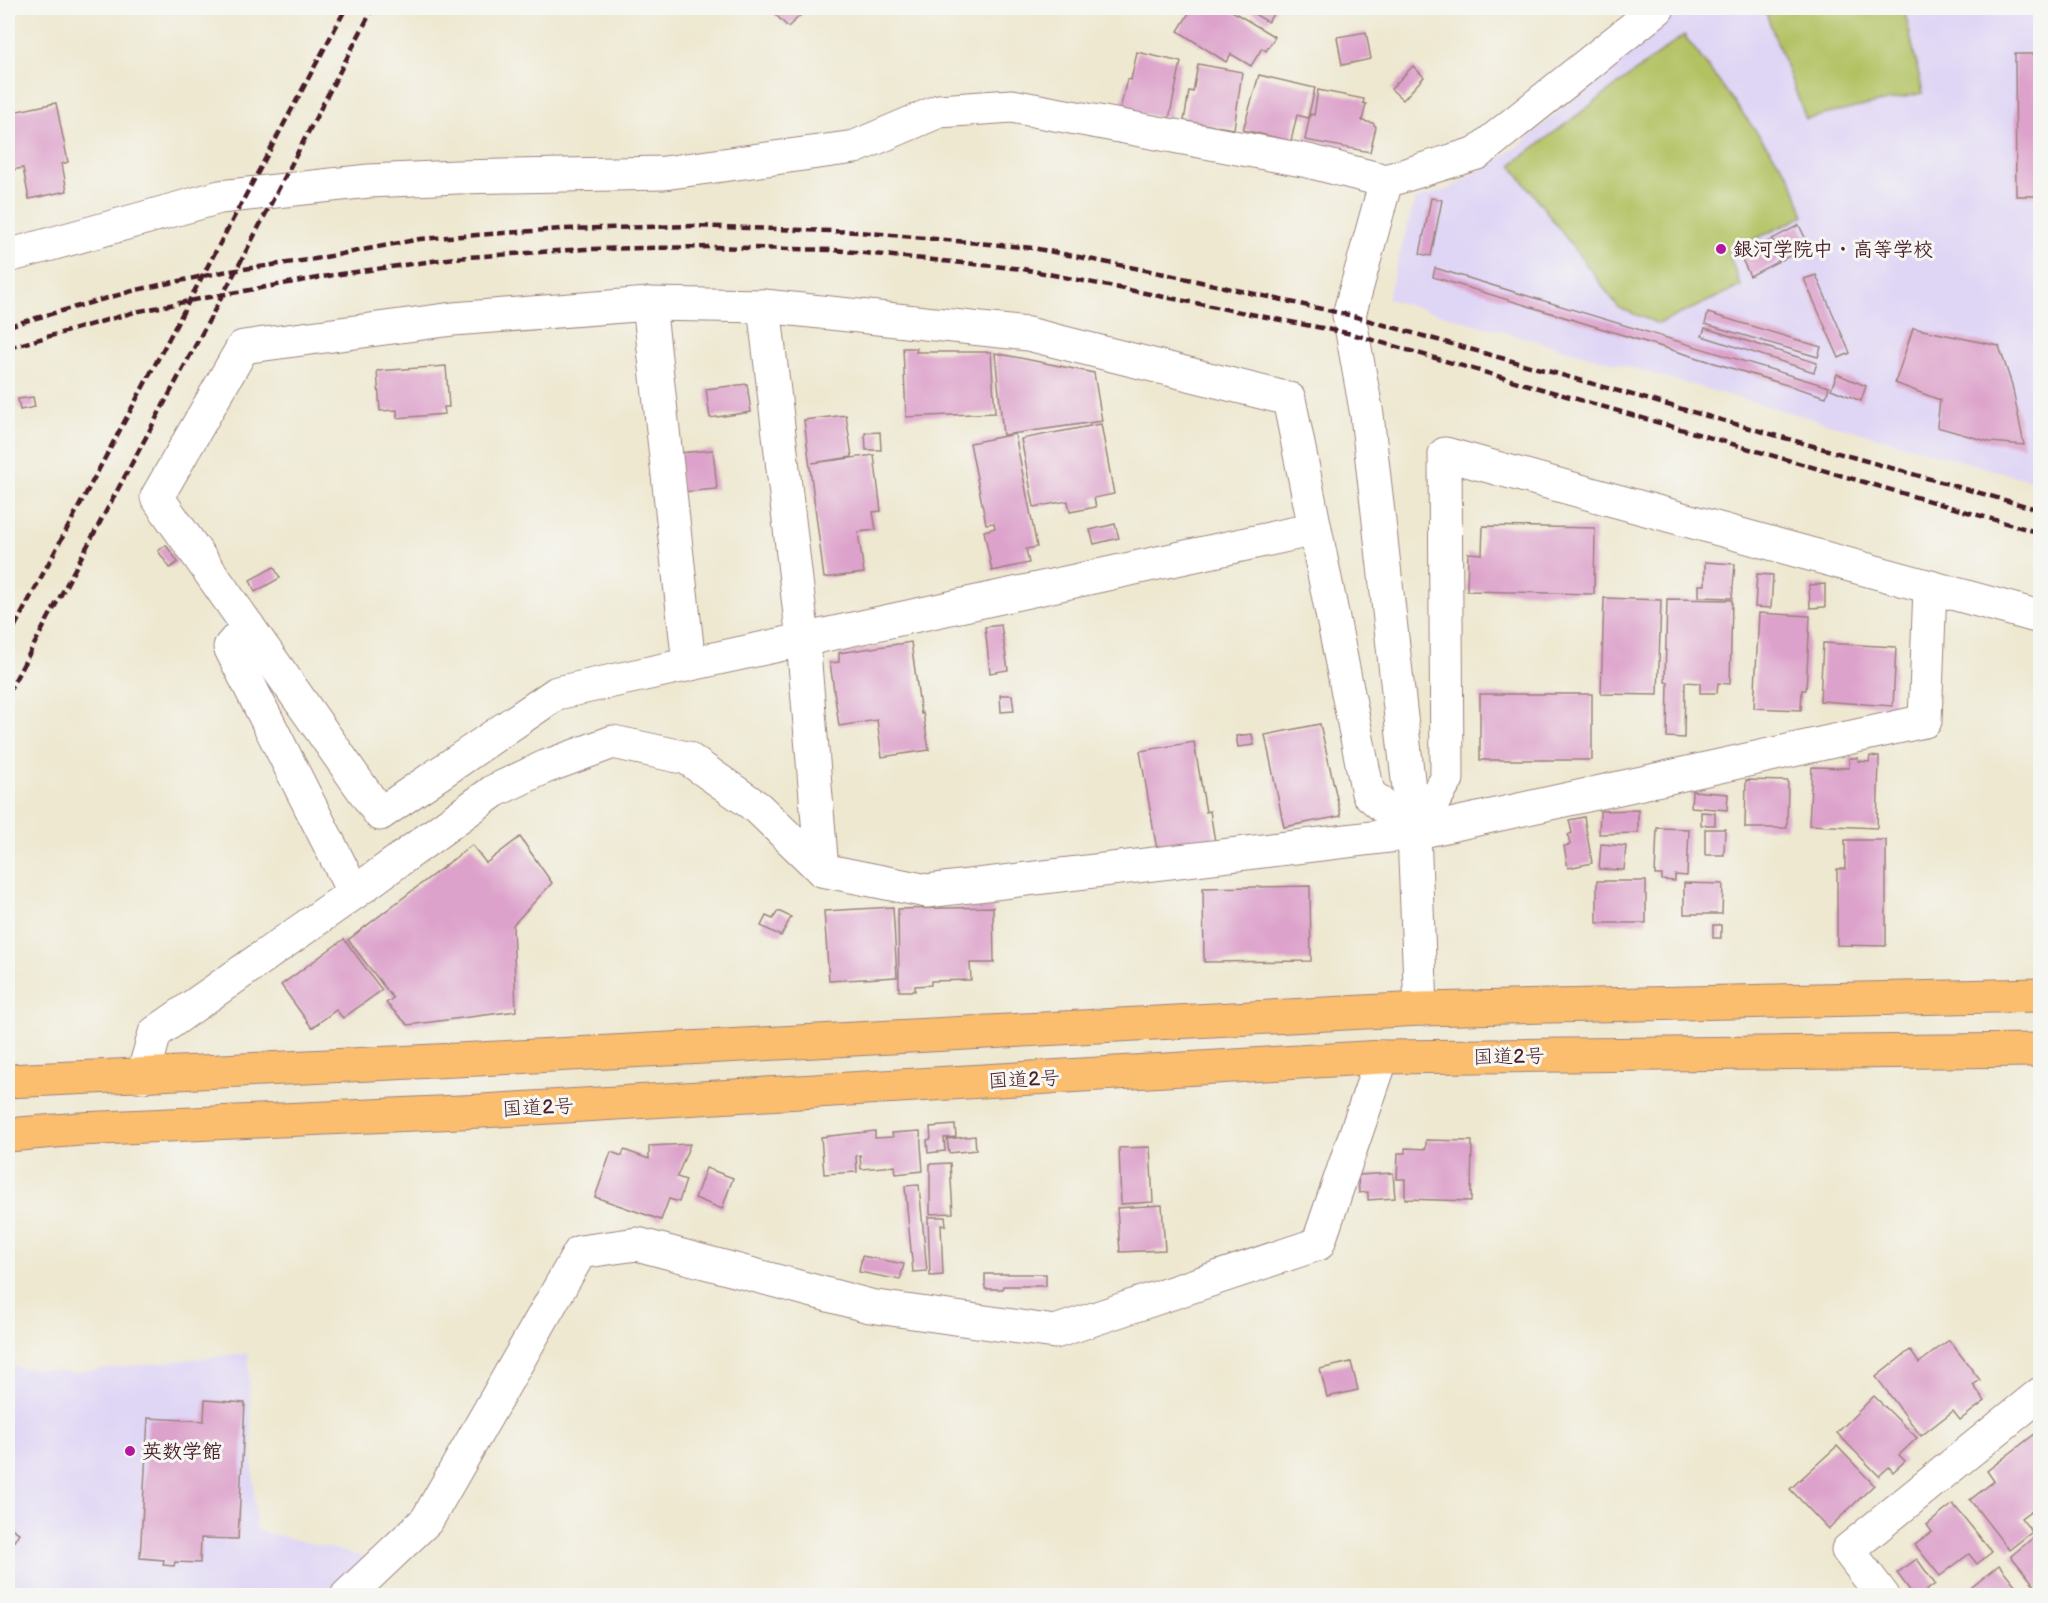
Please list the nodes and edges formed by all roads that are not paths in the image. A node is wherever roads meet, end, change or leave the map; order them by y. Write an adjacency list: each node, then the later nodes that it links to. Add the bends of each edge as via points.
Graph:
1 (1658, 8): 2 (street, via 1477,153)
2 (1386, 182): 3 (street, via 1308,160 1012,106 939,111 855,147 664,173 369,181 220,197); 12 (street, via 1349,315 1366,415)
3 (8, 256)
4 (649, 304): 5 (street); 9 (street, via 453,319 243,347 157,497); 11 (street)
5 (764, 306): 6 (street, via 1028,334 1289,399); 10 (street)
6 (1315, 529): 10 (street); 12 (street, via 1368,793)
7 (1930, 587): 8 (street); 12 (street, via 1925,721); 12 (street, via 1445,454 1447,779)
8 (2040, 617)
9 (248, 626): 11 (street, via 380,814 557,693); 14 (street, via 230,647)
10 (803, 640): 11 (street); 13 (street)
11 (688, 664)
12 (1414, 833): 13 (street, via 927,891); 16 (street)
13 (822, 870): 14 (street, via 758,808 687,758 614,742 544,767 494,791)
14 (354, 893): 19 (street, via 155,1033)
15 (2040, 995): 16 (highway)
16 (1421, 1009): 19 (highway)
17 (2040, 1050): 18 (highway, 国道2号)
18 (1383, 1057): 21 (highway, 国道2号); 23 (street, via 1318,1244 1055,1332 870,1306 637,1244 580,1252 427,1520)
19 (143, 1076): 20 (highway)
20 (8, 1081)
21 (8, 1135)
22 (2040, 1394): 24 (street, via 1848,1550)
23 (347, 1596)
24 (1883, 1596)

